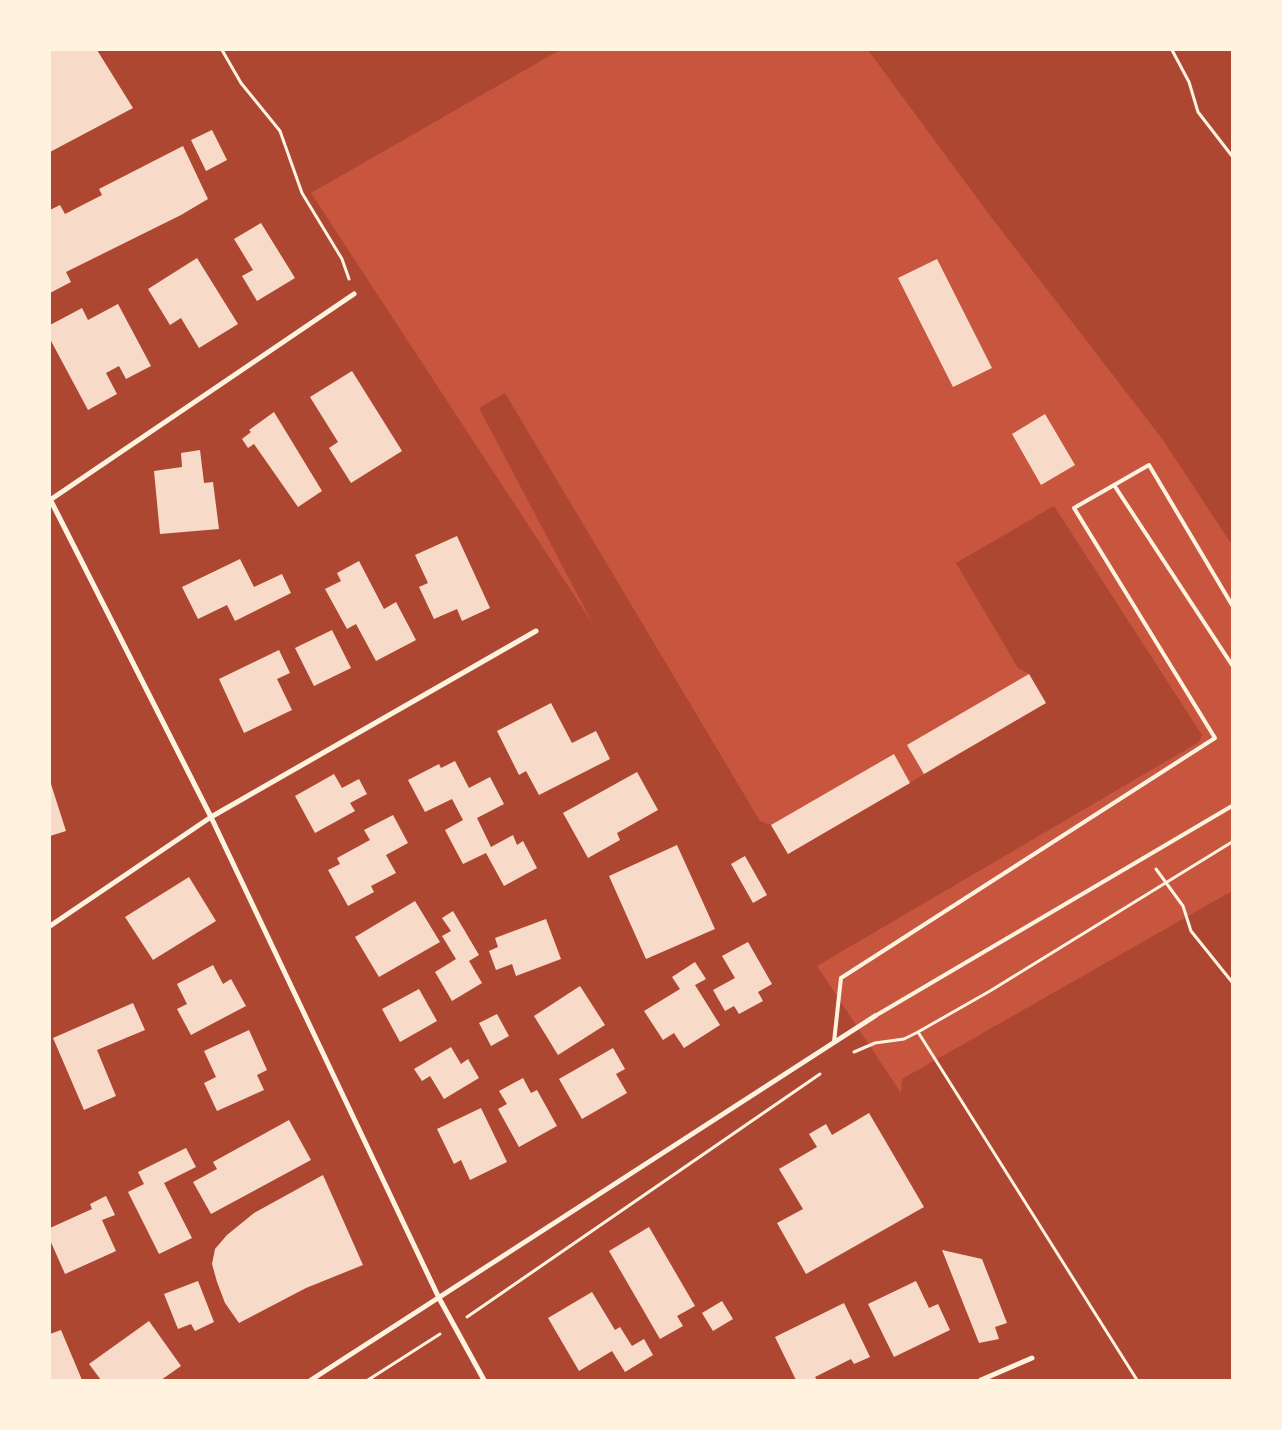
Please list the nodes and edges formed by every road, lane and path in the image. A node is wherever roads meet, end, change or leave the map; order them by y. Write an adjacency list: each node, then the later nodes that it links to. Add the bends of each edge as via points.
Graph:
1 (222, 50): 4 (path, via 241,82 280,132 302,193 342,259)
2 (1172, 50): 3 (path, via 1189,82 1198,112)
3 (1232, 156)
4 (354, 294): 6 (street)
5 (1114, 485): 7 (lane, via 1149,465); 9 (lane); 19 (lane, via 1074,508 1215,738 841,978)
6 (50, 499): 11 (street)
7 (1232, 605)
8 (536, 631): 11 (street)
9 (1232, 665)
10 (1232, 806): 13 (lane)
11 (211, 817): 15 (street); 22 (street)
12 (1232, 842): 14 (path)
13 (1147, 856): 14 (path); 17 (lane)
14 (1166, 881): 16 (path, via 1183,906 1191,931); 18 (path)
15 (50, 926)
16 (1232, 982)
17 (875, 1016): 19 (street)
18 (918, 1032): 20 (path); 29 (path)
19 (834, 1042): 22 (street)
20 (851, 1053)
21 (826, 1070): 23 (path)
22 (439, 1298): 23 (street); 25 (street)
23 (454, 1325): 26 (path); 27 (street)
24 (1032, 1358): 28 (street)
25 (311, 1380)
26 (368, 1380)
27 (484, 1380)
28 (981, 1380)
29 (1137, 1380)

